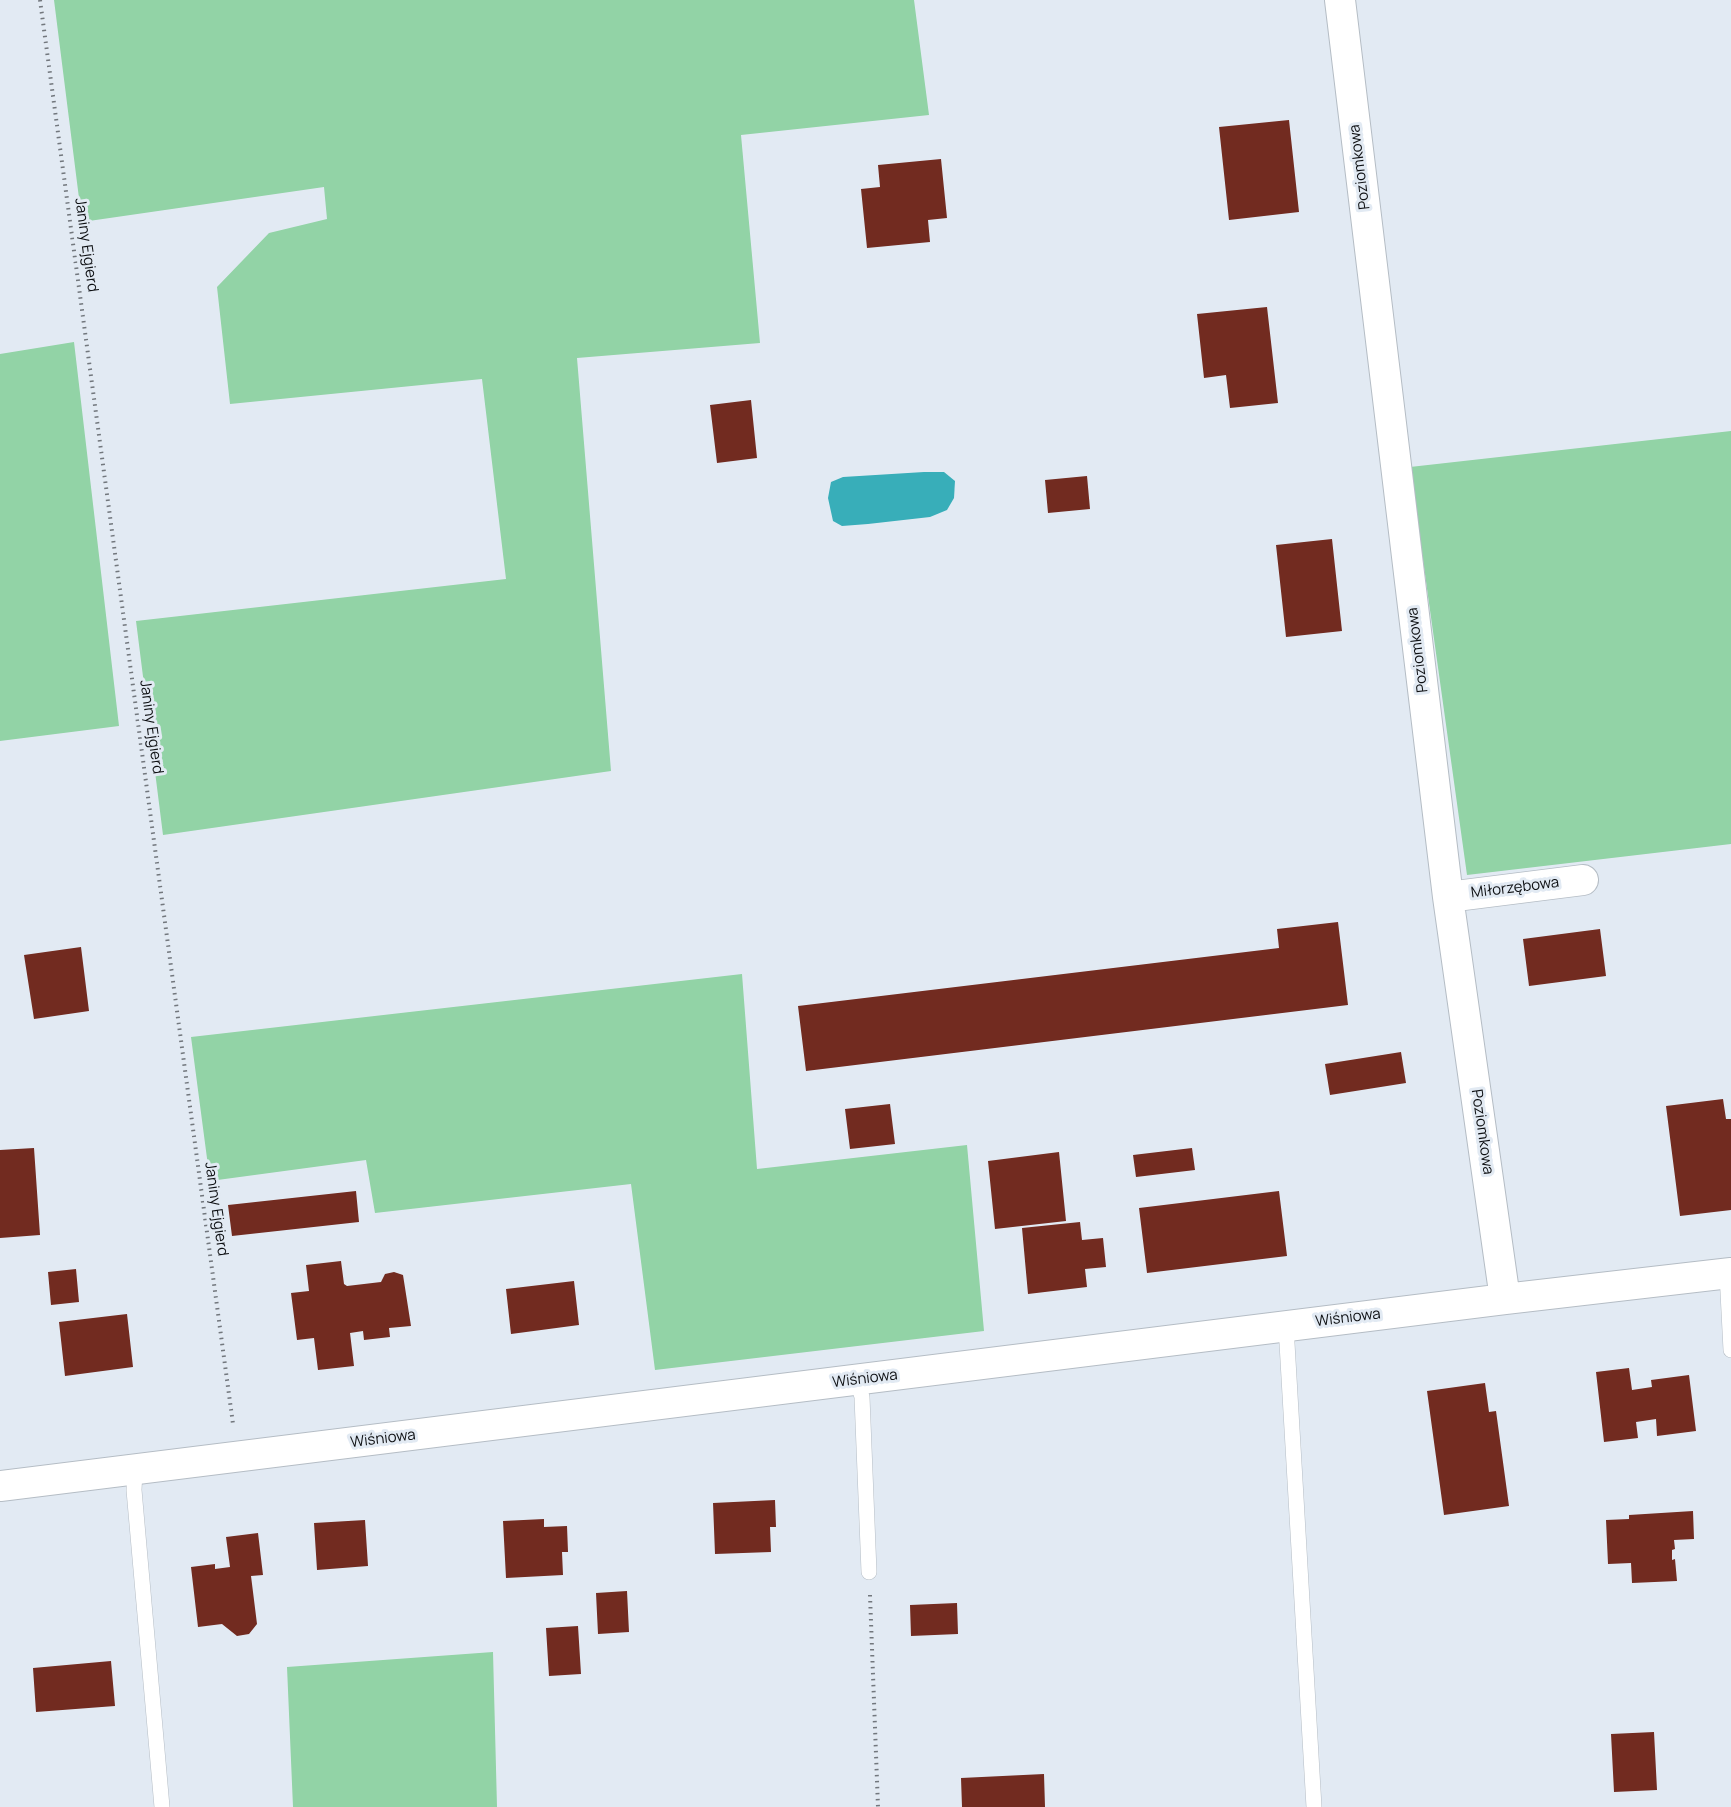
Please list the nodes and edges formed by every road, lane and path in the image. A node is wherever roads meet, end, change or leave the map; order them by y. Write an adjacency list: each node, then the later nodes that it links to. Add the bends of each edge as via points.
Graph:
1 (40, 0): 10 (path, Janiny Ejgierd)
2 (1340, 0): 4 (street, Poziomkowa)
3 (1583, 880): 4 (street, Miłorzębowa)
4 (1448, 897): 6 (street, Poziomkowa)
5 (1729, 1273): 6 (street, Wiśniowa); 8 (lane)
6 (1505, 1299): 7 (street, Wiśniowa)
7 (1286, 1326): 9 (street, Wiśniowa); 16 (lane)
8 (1731, 1350)
9 (857, 1380): 10 (street, Wiśniowa); 13 (lane, via 862,1397)
10 (237, 1457): 11 (street, Wiśniowa)
11 (135, 1470): 12 (street, Wiśniowa); 14 (lane)
12 (0, 1486)
13 (869, 1572): 15 (path)
14 (162, 1807)
15 (878, 1807)
16 (1314, 1807)

